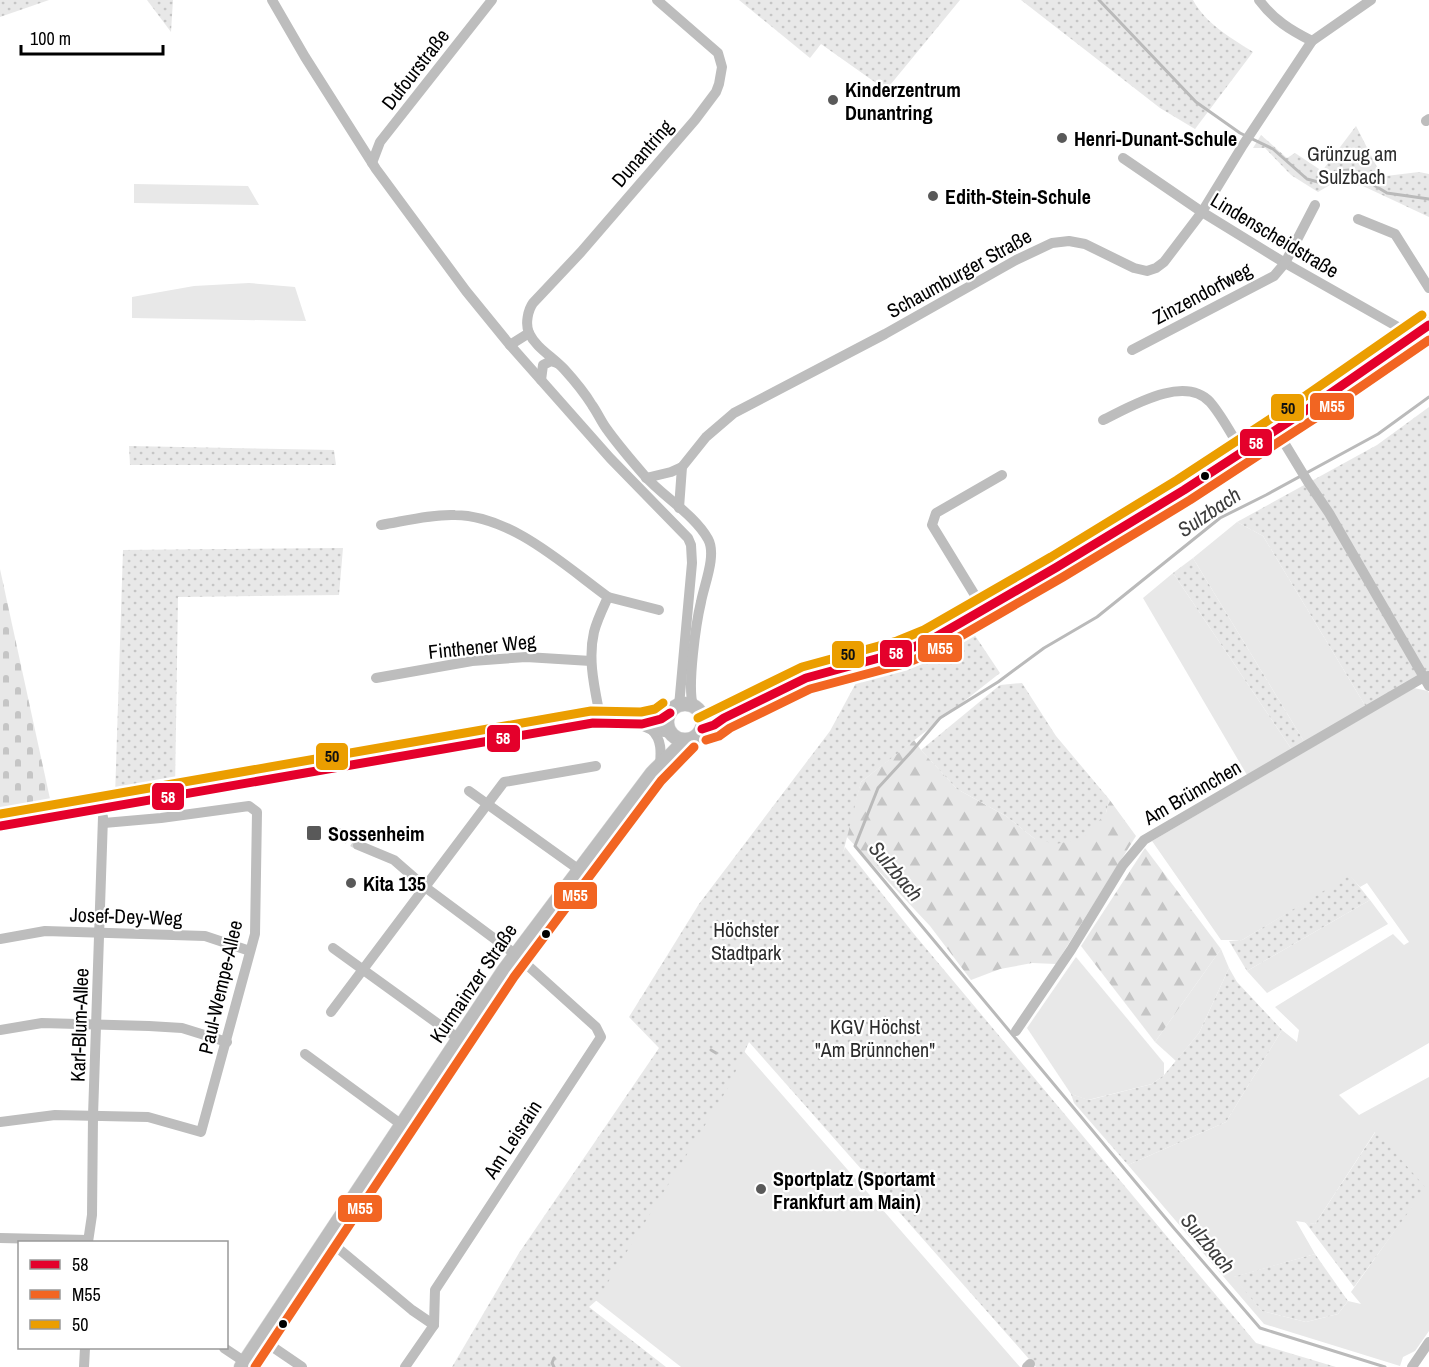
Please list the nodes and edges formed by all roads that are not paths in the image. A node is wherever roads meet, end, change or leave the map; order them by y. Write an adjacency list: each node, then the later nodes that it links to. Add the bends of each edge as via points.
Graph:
1 (272, 0): 8 (street)
2 (492, 0): 8 (street, Dufourstraße, via 380,142)
3 (657, 0): 15 (street, Dunantring, via 718,53 722,67 716,92 530,307)
4 (1259, 0): 6 (street, via 1286,28)
5 (1371, 0): 6 (street, Schaumburger Straße)
6 (1312, 41): 10 (street, Schaumburger Straße)
7 (1123, 159): 10 (street, Lindenscheidstraße)
8 (372, 163): 17 (street)
9 (1315, 205): 12 (street)
10 (1202, 212): 12 (street, Lindenscheidstraße); 24 (street, Schaumburger Straße, via 1164,262 1147,271 1069,241 1052,243 1016,260 734,413 706,437)
11 (1358, 219): 13 (street, via 1395,234)
12 (1285, 263): 16 (street, Lindenscheidstraße, via 1405,331); 18 (street, Zinzendorfweg, via 1274,276)
13 (1429, 288)
14 (1429, 324): 16 (main road)
15 (529, 333): 17 (street); 19 (street)
16 (1410, 338): 22 (main road)
17 (510, 345): 20 (street)
18 (1132, 350)
19 (557, 363): 20 (street, via 543,365); 26 (street)
20 (541, 380): 30 (street, via 610,458 683,530 691,545)
21 (1103, 420): 23 (street, via 1150,398 1195,392 1209,402)
22 (1277, 431): 23 (main road); 39 (street, Am Brünnchen)
23 (1243, 453): 35 (main road)
24 (682, 467): 26 (street); 27 (street)
25 (1002, 475): 35 (street, via 936,513 932,525)
26 (646, 478): 27 (street)
27 (680, 508): 29 (street, via 708,538)
28 (381, 525): 33 (street, via 455,515 482,518 530,540)
29 (710, 560): 30 (street); 31 (street)
30 (692, 563): 32 (street)
31 (707, 578): 32 (street); 36 (street)
32 (690, 582): 36 (street)
33 (608, 597): 34 (street); 37 (street, via 594,631)
34 (659, 610)
35 (984, 610): 42 (main road, via 917,647 806,678)
36 (692, 622): 40 (street); 41 (street, via 691,689)
37 (591, 661): 38 (street, Finthener Weg, via 526,657 472,661); 43 (street)
38 (376, 678)
39 (1427, 680): 68 (street, Am Brünnchen, via 1144,840)
40 (674, 709): 41 (main road); 44 (street); 46 (main road, via 668,723)
41 (697, 710): 42 (main road); 45 (main road, via 703,719)
42 (724, 718): 45 (main road)
43 (601, 722): 44 (street); 50 (street)
44 (647, 728): 46 (street); 47 (street, via 658,738)
45 (702, 729): 46 (main road, via 692,738)
46 (676, 736): 47 (main road, Kurmainzer Straße, via 672,756)
47 (663, 761): 57 (main road, Kurmainzer Straße)
48 (596, 766): 51 (street, via 504,782)
49 (469, 791): 51 (street)
50 (196, 793): 52 (street); 53 (street)
51 (488, 804): 57 (street); 58 (street)
52 (103, 810): 54 (street, Karl-Blum-Allee); 55 (street)
53 (194, 814): 54 (street); 62 (street, Paul-Wempe-Allee, via 249,806 257,812 255,934)
54 (104, 823): 59 (street, Karl-Blum-Allee)
55 (0, 826)
56 (358, 844): 58 (street, via 394,860)
57 (579, 869): 63 (main road, Kurmainzer Straße)
58 (425, 887): 63 (street); 64 (street)
59 (100, 933): 60 (street, Josef-Dey-Weg, via 45,931); 62 (street, Josef-Dey-Weg, via 205,936); 66 (street, Karl-Blum-Allee)
60 (0, 939)
61 (333, 948): 64 (street)
62 (250, 951): 70 (street, Paul-Wempe-Allee)
63 (515, 954): 69 (main road, Kurmainzer Straße); 78 (street, Am Leisrain, via 596,1027 601,1037 435,1290)
64 (363, 970): 65 (street); 69 (street)
65 (331, 1012)
66 (97, 1024): 67 (street, via 42,1023); 70 (street, via 182,1028); 72 (street, Karl-Blum-Allee)
67 (0, 1030)
68 (1016, 1031)
69 (459, 1039): 74 (main road, Kurmainzer Straße)
70 (227, 1042): 72 (street, Paul-Wempe-Allee, via 201,1132 148,1117)
71 (305, 1054): 74 (street)
72 (93, 1116): 73 (street, via 55,1115); 77 (street, Karl-Blum-Allee)
73 (0, 1122)
74 (402, 1125): 76 (main road, Kurmainzer Straße)
75 (0, 1238): 77 (street)
76 (327, 1239): 78 (street); 79 (main road, Kurmainzer Straße)
77 (88, 1241)
78 (434, 1325): 86 (street)
79 (261, 1339): 83 (main road, Kurmainzer Straße); 85 (street)
80 (1429, 1342): 87 (street)
81 (85, 1349): 84 (street)
82 (226, 1349): 83 (street)
83 (243, 1364)
84 (84, 1367)
85 (302, 1367)
86 (405, 1367)
87 (1412, 1367)

